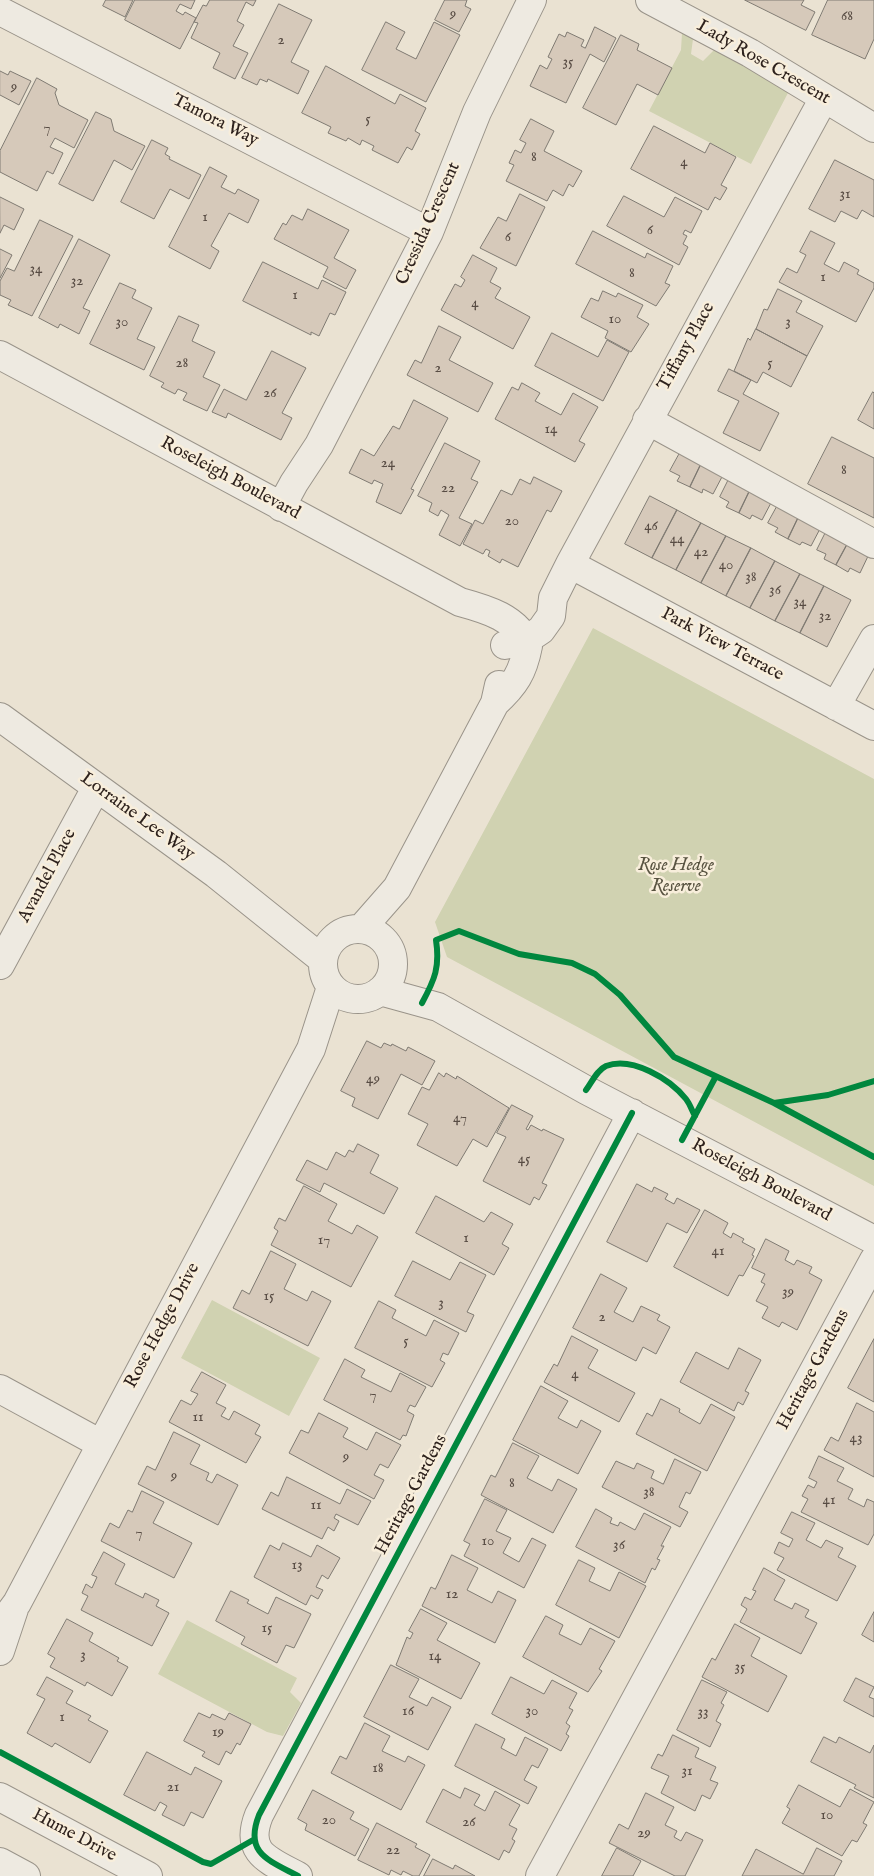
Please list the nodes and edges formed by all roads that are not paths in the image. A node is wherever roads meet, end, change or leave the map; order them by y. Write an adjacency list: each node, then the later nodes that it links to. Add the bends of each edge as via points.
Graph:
1 (532, 0): 6 (street, Cressida Crescent, via 477,112)
2 (650, 0): 4 (street, Lady Rose Crescent, via 750,53)
3 (0, 10): 6 (street, Tamora Way)
4 (824, 98): 5 (street, Lady Rose Crescent); 8 (street, Tiffany Place)
5 (874, 128)
6 (429, 232): 9 (street, Cressida Crescent, via 319,444 294,483)
7 (0, 355): 9 (street, Roseleigh Boulevard)
8 (647, 420): 10 (street); 11 (street, Tiffany Place)
9 (288, 510): 12 (street, Roseleigh Boulevard, via 460,602 496,633)
10 (874, 544)
11 (570, 564): 12 (street, Tiffany Place, via 553,598); 14 (street, Park View Terrace)
12 (516, 638): 18 (street, via 507,654 495,703)
13 (874, 639): 14 (street)
14 (836, 706): 16 (street, Park View Terrace)
15 (0, 718): 17 (street, Lorraine Lee Way)
16 (874, 726)
17 (96, 788): 20 (street, Lorraine Lee Way, via 273,918); 22 (street, Avandel Place)
18 (397, 888): 19 (street); 21 (street)
19 (361, 929): 20 (street, via 343,931); 21 (street, via 370,931)
20 (329, 948): 23 (street, via 323,969)
21 (389, 953): 24 (street, via 387,984); 26 (street, Roseleigh Boulevard)
22 (0, 965)
23 (331, 987): 25 (street, via 338,994); 27 (street, Rose Hedge Drive)
24 (380, 991): 25 (street, via 373,996); 26 (street, Roseleigh Boulevard)
25 (355, 999): 27 (street, Rose Hedge Drive)
26 (438, 1007): 28 (street, Roseleigh Boulevard)
27 (311, 1049): 32 (street, Rose Hedge Drive)
28 (632, 1113): 29 (street, Roseleigh Boulevard); 40 (street, Heritage Gardens, via 259,1814 253,1840 258,1850 266,1860)
29 (874, 1240)
30 (874, 1260): 41 (street, Heritage Gardens)
31 (0, 1389): 32 (street)
32 (101, 1444): 33 (street, Rose Hedge Drive)
33 (17, 1603): 34 (street, Rose Hedge Drive); 35 (street, Rose Hedge Drive)
34 (0, 1626)
35 (0, 1651)
36 (0, 1796): 39 (street, Hume Drive)
37 (0, 1862): 38 (street)
38 (26, 1876)
39 (148, 1876)
40 (298, 1876)
41 (540, 1876)

